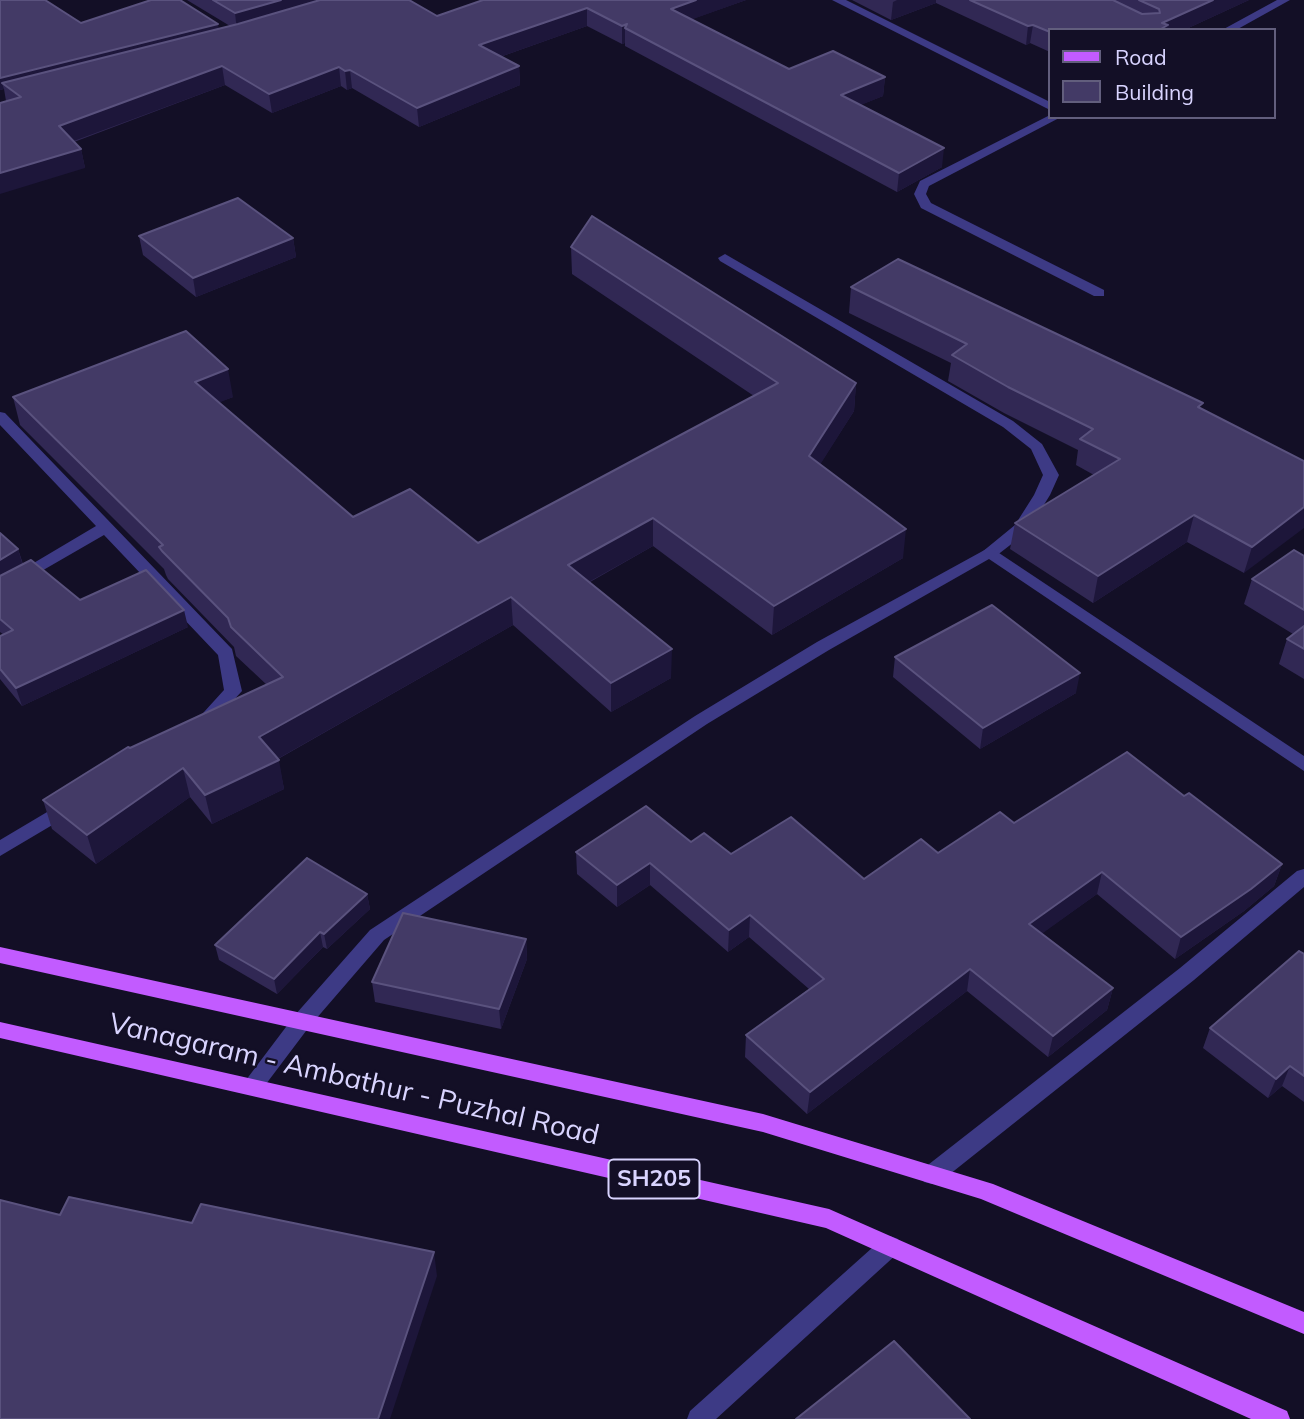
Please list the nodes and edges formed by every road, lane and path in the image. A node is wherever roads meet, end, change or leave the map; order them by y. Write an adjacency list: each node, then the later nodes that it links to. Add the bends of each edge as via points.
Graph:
1 (837, 0): 4 (street)
2 (1286, 0): 3 (street)
3 (1231, 28)
4 (1048, 105)
5 (1051, 119): 7 (street, via 925,184 920,194 926,205)
6 (725, 258): 10 (street, via 1008,424 1037,447 1051,475 1021,528)
7 (1099, 293)
8 (2, 421): 9 (street)
9 (106, 527): 11 (street); 12 (street, via 226,653 233,691 207,721)
10 (990, 552): 13 (street); 18 (street, via 701,720 377,935)
11 (0, 590)
12 (184, 735)
13 (1304, 765)
14 (80, 799): 15 (street)
15 (0, 849)
16 (1300, 884): 21 (street)
17 (0, 955): 18 (main road)
18 (302, 1021): 20 (street); 21 (main road, via 763,1123)
19 (0, 1030): 20 (main road, Vanagaram - Ambathur - Puzhal Road / SH205)
20 (253, 1086): 22 (main road, Vanagaram - Ambathur - Puzhal Road / SH205, via 829,1219)
21 (932, 1175): 23 (main road, via 985,1191)
22 (890, 1246): 24 (street); 25 (main road, Vanagaram - Ambathur - Puzhal Road / SH205)
23 (1304, 1323)
24 (699, 1419)
25 (1278, 1419)

